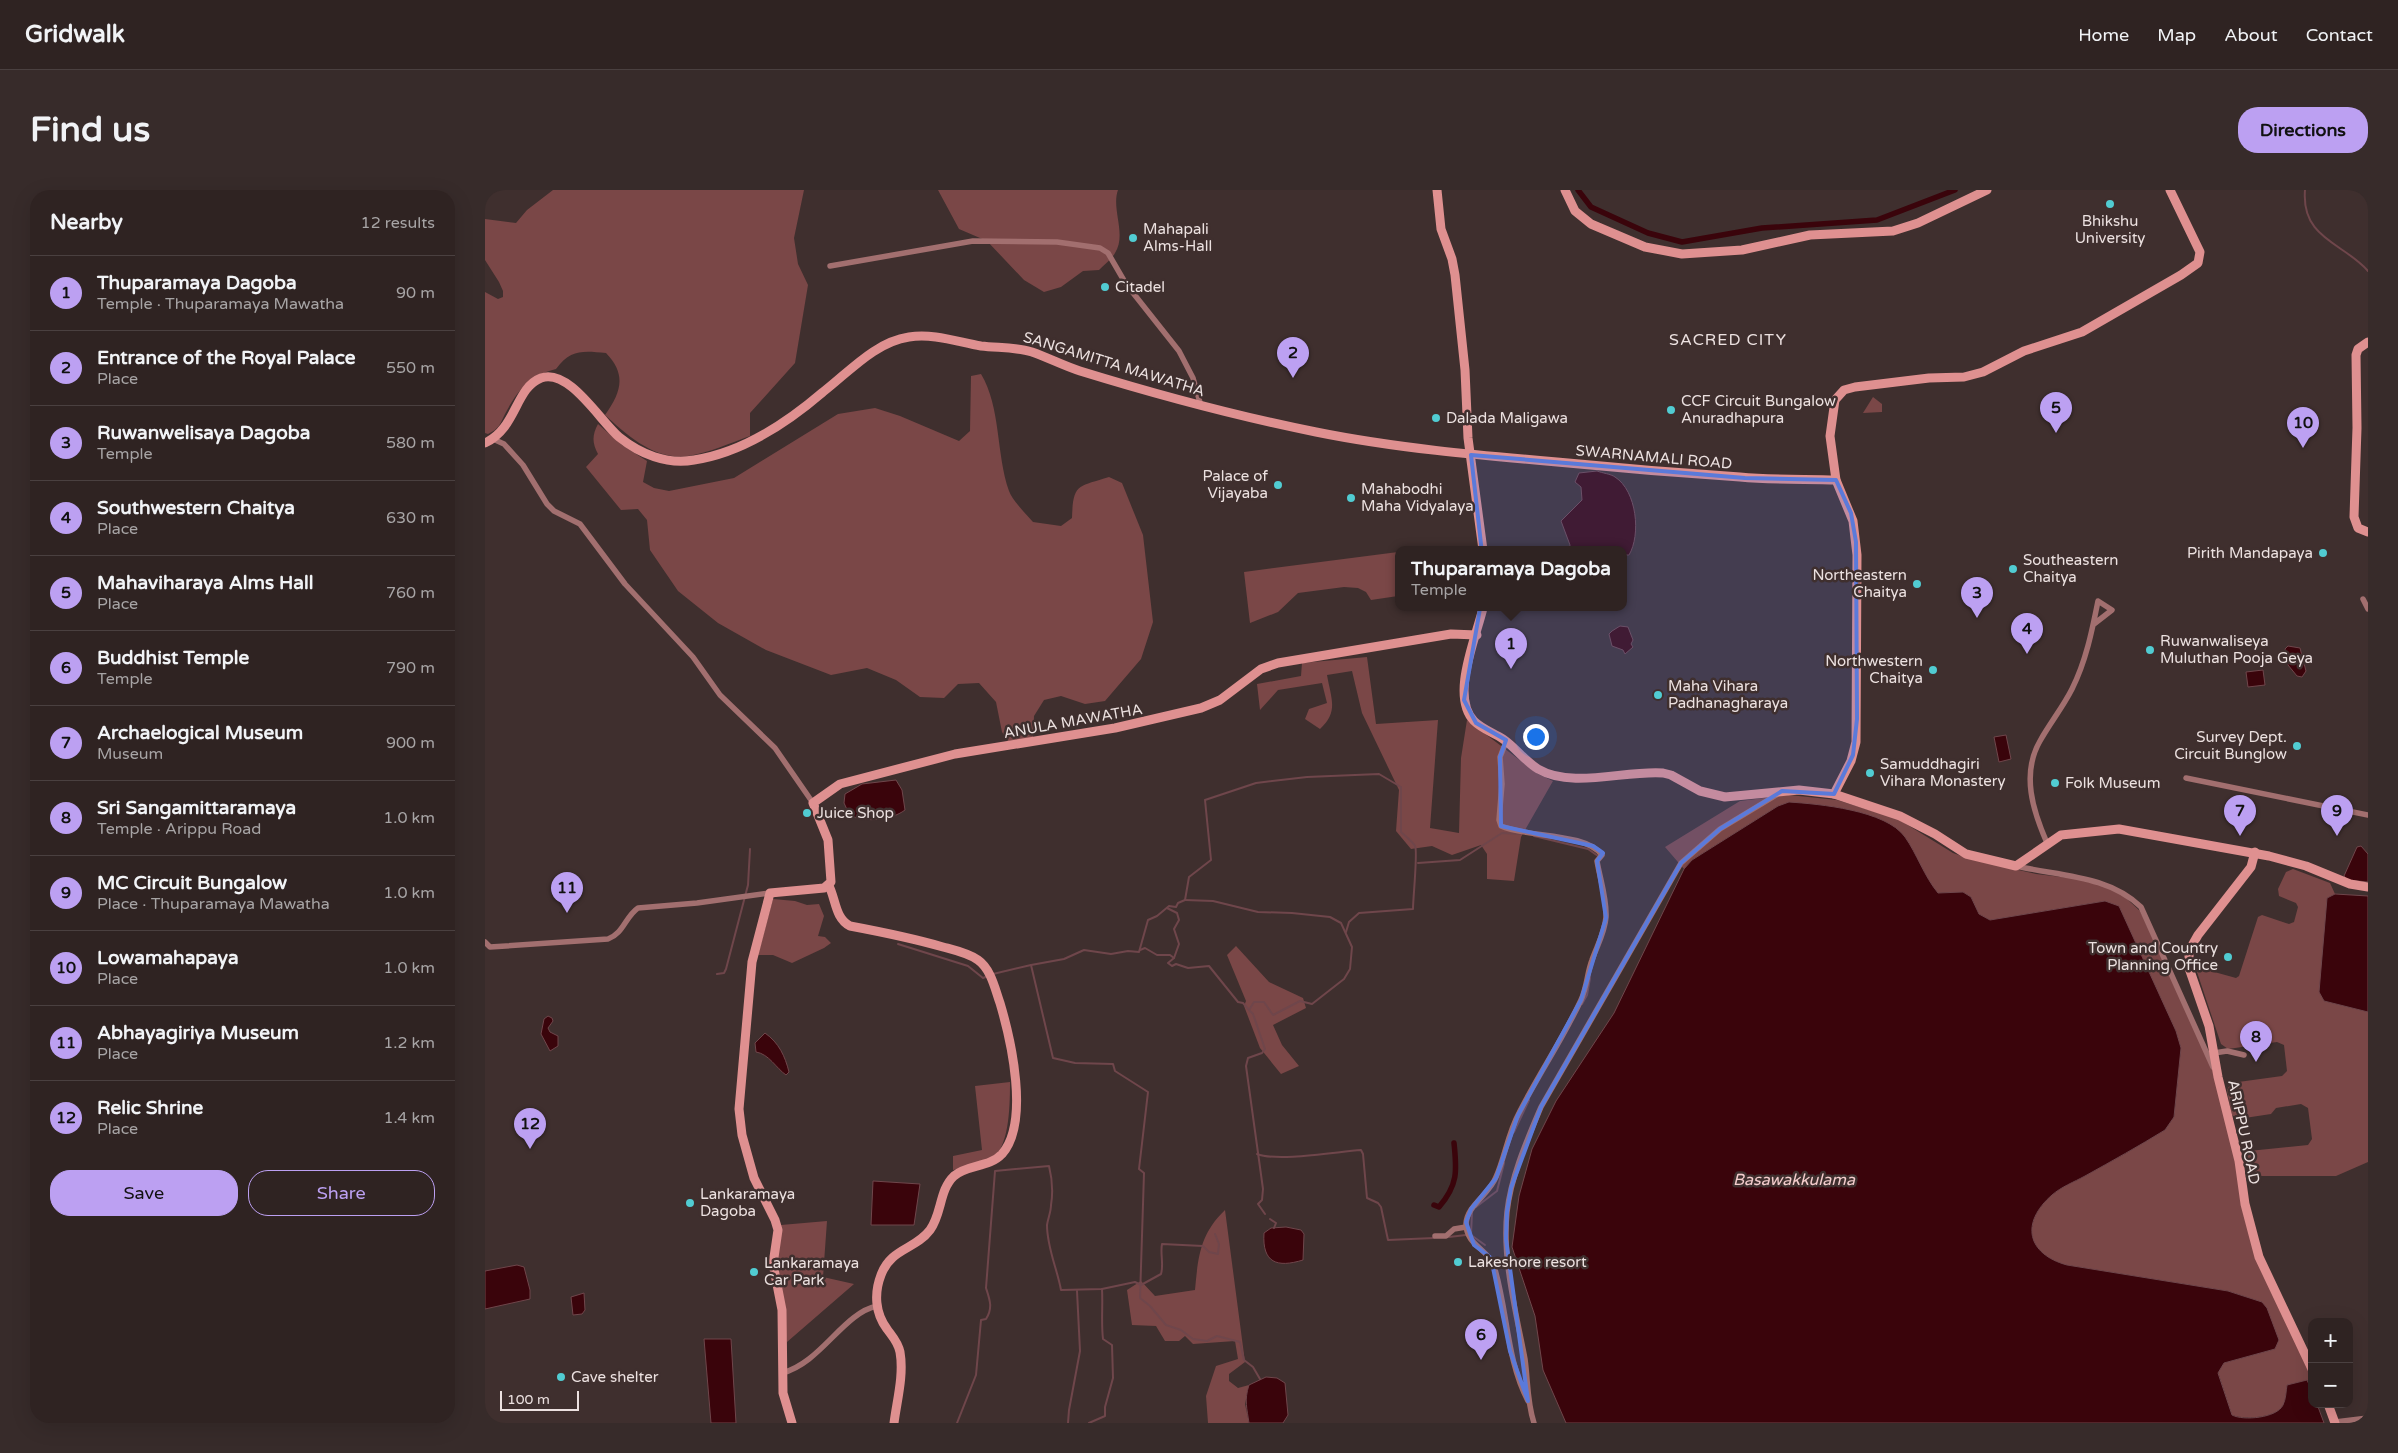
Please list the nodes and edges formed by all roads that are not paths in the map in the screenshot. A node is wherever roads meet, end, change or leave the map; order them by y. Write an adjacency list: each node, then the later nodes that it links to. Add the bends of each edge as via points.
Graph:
1 (1437, 190): 9 (main road, via 1441,229 1455,275)
2 (1565, 190): 3 (main road, via 1575,211 1591,224 1645,247 1693,254 1754,248 1810,235 1900,229)
3 (1987, 190)
4 (2170, 190): 10 (main road, via 2199,246 2199,260 2194,266 2082,332 2024,351 1983,372 1964,377 1916,379 1844,390 1835,400 1830,425)
5 (830, 266): 7 (street, via 973,240 1057,242 1100,248 1108,253 1126,284 1179,351 1193,378)
6 (2368, 342): 11 (main road, via 2356,354 2354,490 2355,522 2361,530)
7 (1201, 406): 8 (main road, SANGAMITTA MAWATHA, via 1077,370 1027,351 915,336 892,341 870,354 802,410 755,438 701,459 670,461 645,454 610,429 568,384 551,377 530,385 504,430); 9 (main road, SANGAMITTA MAWATHA, via 1326,434)
8 (489, 441): 22 (street, via 504,444 523,465 553,511 580,524 625,584 693,657 720,695 775,748)
9 (1471, 455): 10 (main road, SWARNAMALI ROAD, via 1745,478); 12 (main road)
10 (1836, 480): 21 (main road, via 1851,513 1856,542 1857,719 1853,755)
11 (2368, 532)
12 (1482, 546)
13 (2363, 599): 14 (street)
14 (2368, 609)
15 (1482, 611): 17 (main road)
16 (2094, 624): 24 (street, via 2081,670 2038,742 2029,774 2033,812)
17 (1477, 635): 18 (main road, via 1464,685 1467,711 1476,723); 22 (main road, ANULA MAWATHA, via 1451,634 1278,663 1261,669 1220,700 1201,708 1115,728 946,756 841,784)
18 (1507, 742): 20 (main road, via 1528,763 1559,777 1663,773 1700,791 1725,797); 34 (street, via 1501,757 1501,826 1557,837 1599,850 1602,855 1597,861 1606,918 1581,1000 1518,1115 1496,1178 1471,1209)
19 (2186, 778): 23 (street)
20 (1782, 791): 21 (main road); 39 (street, via 1721,829 1681,863 1541,1107 1528,1136 1511,1188 1506,1239)
21 (1834, 794): 26 (main road, via 1900,816 1966,854)
22 (813, 802): 27 (main road, via 829,847 832,876)
23 (2368, 815)
24 (2047, 844): 25 (main road, via 2066,833 2119,829); 26 (main road)
25 (2255, 852): 28 (main road); 31 (main road, ARIPPU ROAD, via 2251,867 2205,922 2189,951 2189,968 2209,1026)
26 (2016, 866): 33 (street, via 2096,881 2129,895 2141,907)
27 (829, 886): 29 (main road); 36 (main road, via 838,913 850,926 912,938 974,958 989,974 1010,1041 1015,1069 1016,1099 1011,1136 1005,1150 998,1158 963,1170 950,1181 929,1232 897,1252 885,1267 877,1289)
28 (2368, 887)
29 (770, 893): 30 (street, via 638,908 617,935 608,939 490,947); 38 (main road, via 752,962 739,1109 742,1136 754,1178 778,1230 773,1264 782,1310)
30 (485, 942)
31 (2214, 1053): 32 (street, via 2227,1051); 33 (main road, ARIPPU ROAD)
32 (2244, 1055)
33 (2218, 1077): 37 (main road, ARIPPU ROAD, via 2259,1256)
34 (1467, 1227): 35 (street, via 1454,1229 1446,1236); 39 (street, via 1474,1245 1491,1258 1503,1304 1510,1351)
35 (1435, 1236)
36 (877, 1306): 38 (street, via 861,1311 822,1349 793,1369); 43 (main road, via 900,1355)
37 (2309, 1363)
38 (781, 1373): 42 (main road)
39 (1528, 1401): 44 (street)
40 (2329, 1408): 45 (main road)
41 (2368, 1418): 45 (street)
42 (792, 1423)
43 (894, 1423)
44 (1534, 1423)
45 (2335, 1423)

